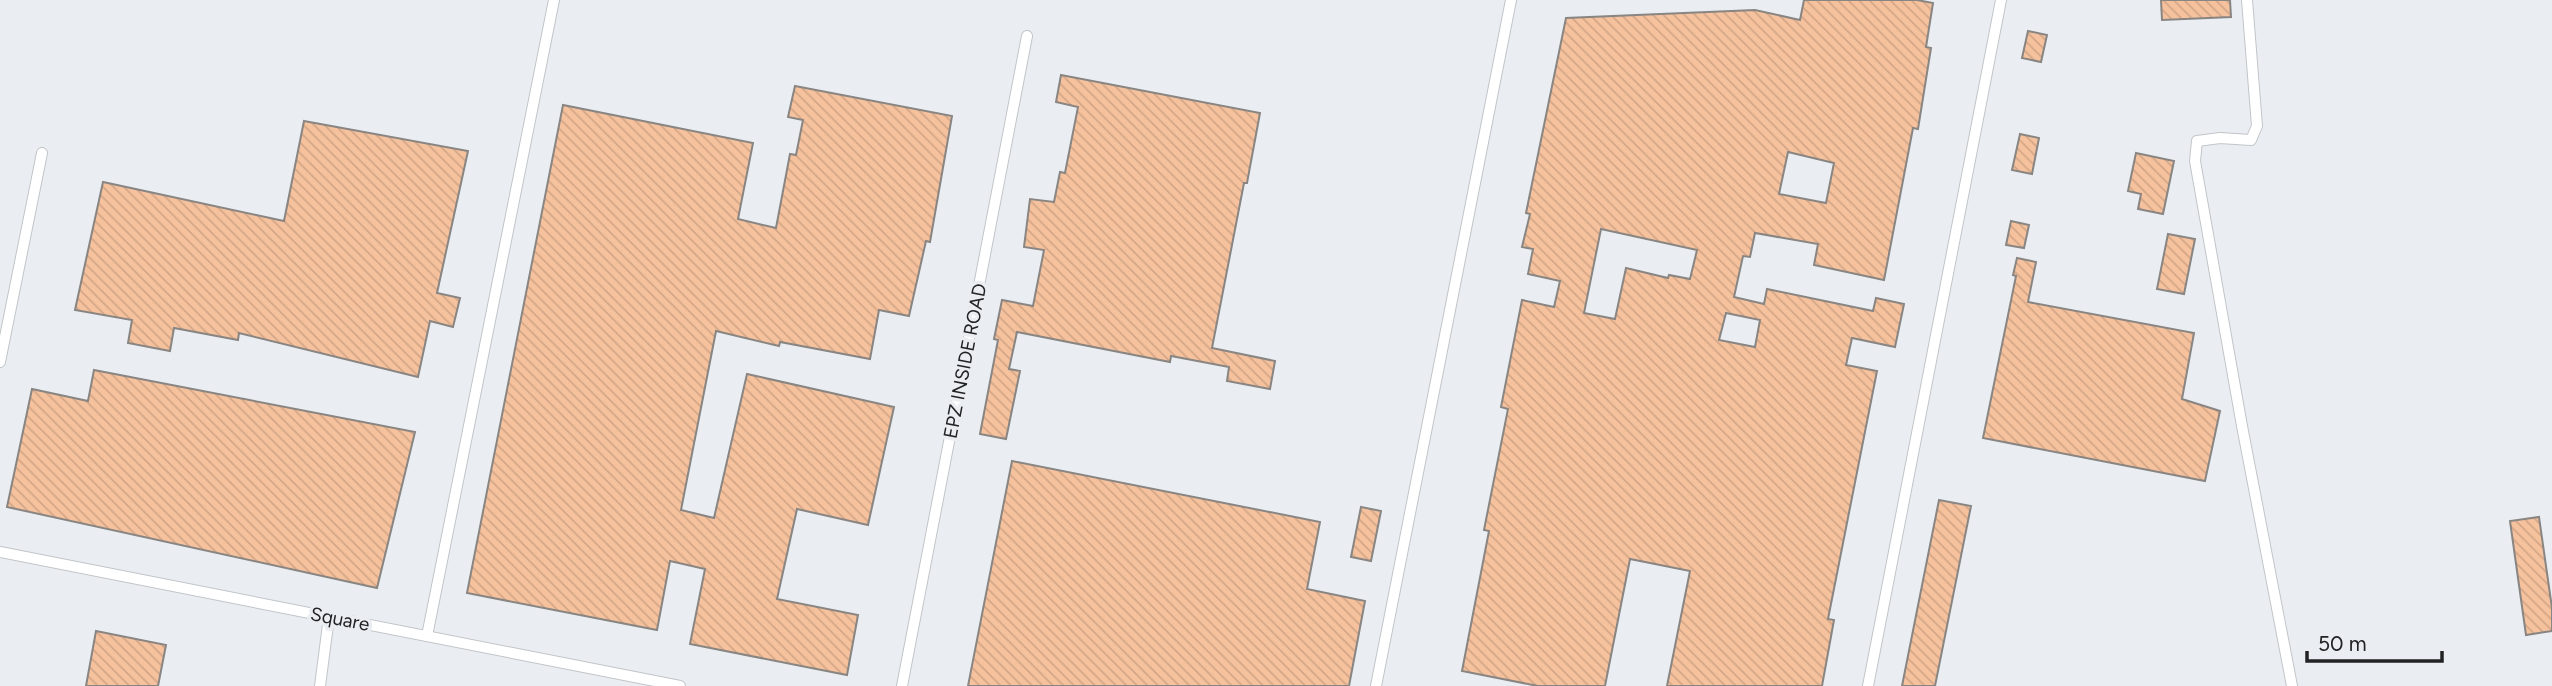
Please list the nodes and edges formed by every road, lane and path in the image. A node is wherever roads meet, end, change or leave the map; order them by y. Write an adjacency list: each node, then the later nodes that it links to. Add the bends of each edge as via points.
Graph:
1 (554, 0): 10 (lane)
2 (1511, 0): 14 (lane)
3 (2001, 0): 15 (lane)
4 (2247, 0): 16 (lane, via 2257,126 2251,140 2197,141 2195,161)
5 (1027, 36): 13 (lane, EPZ INSIDE ROAD)
6 (42, 153): 7 (lane)
7 (0, 362)
8 (0, 552): 9 (lane, Square)
9 (329, 617): 10 (lane, Square); 11 (lane)
10 (427, 636): 12 (lane, Square)
11 (320, 686)
12 (680, 686)
13 (902, 686)
14 (1376, 686)
15 (1868, 686)
16 (2292, 686)

